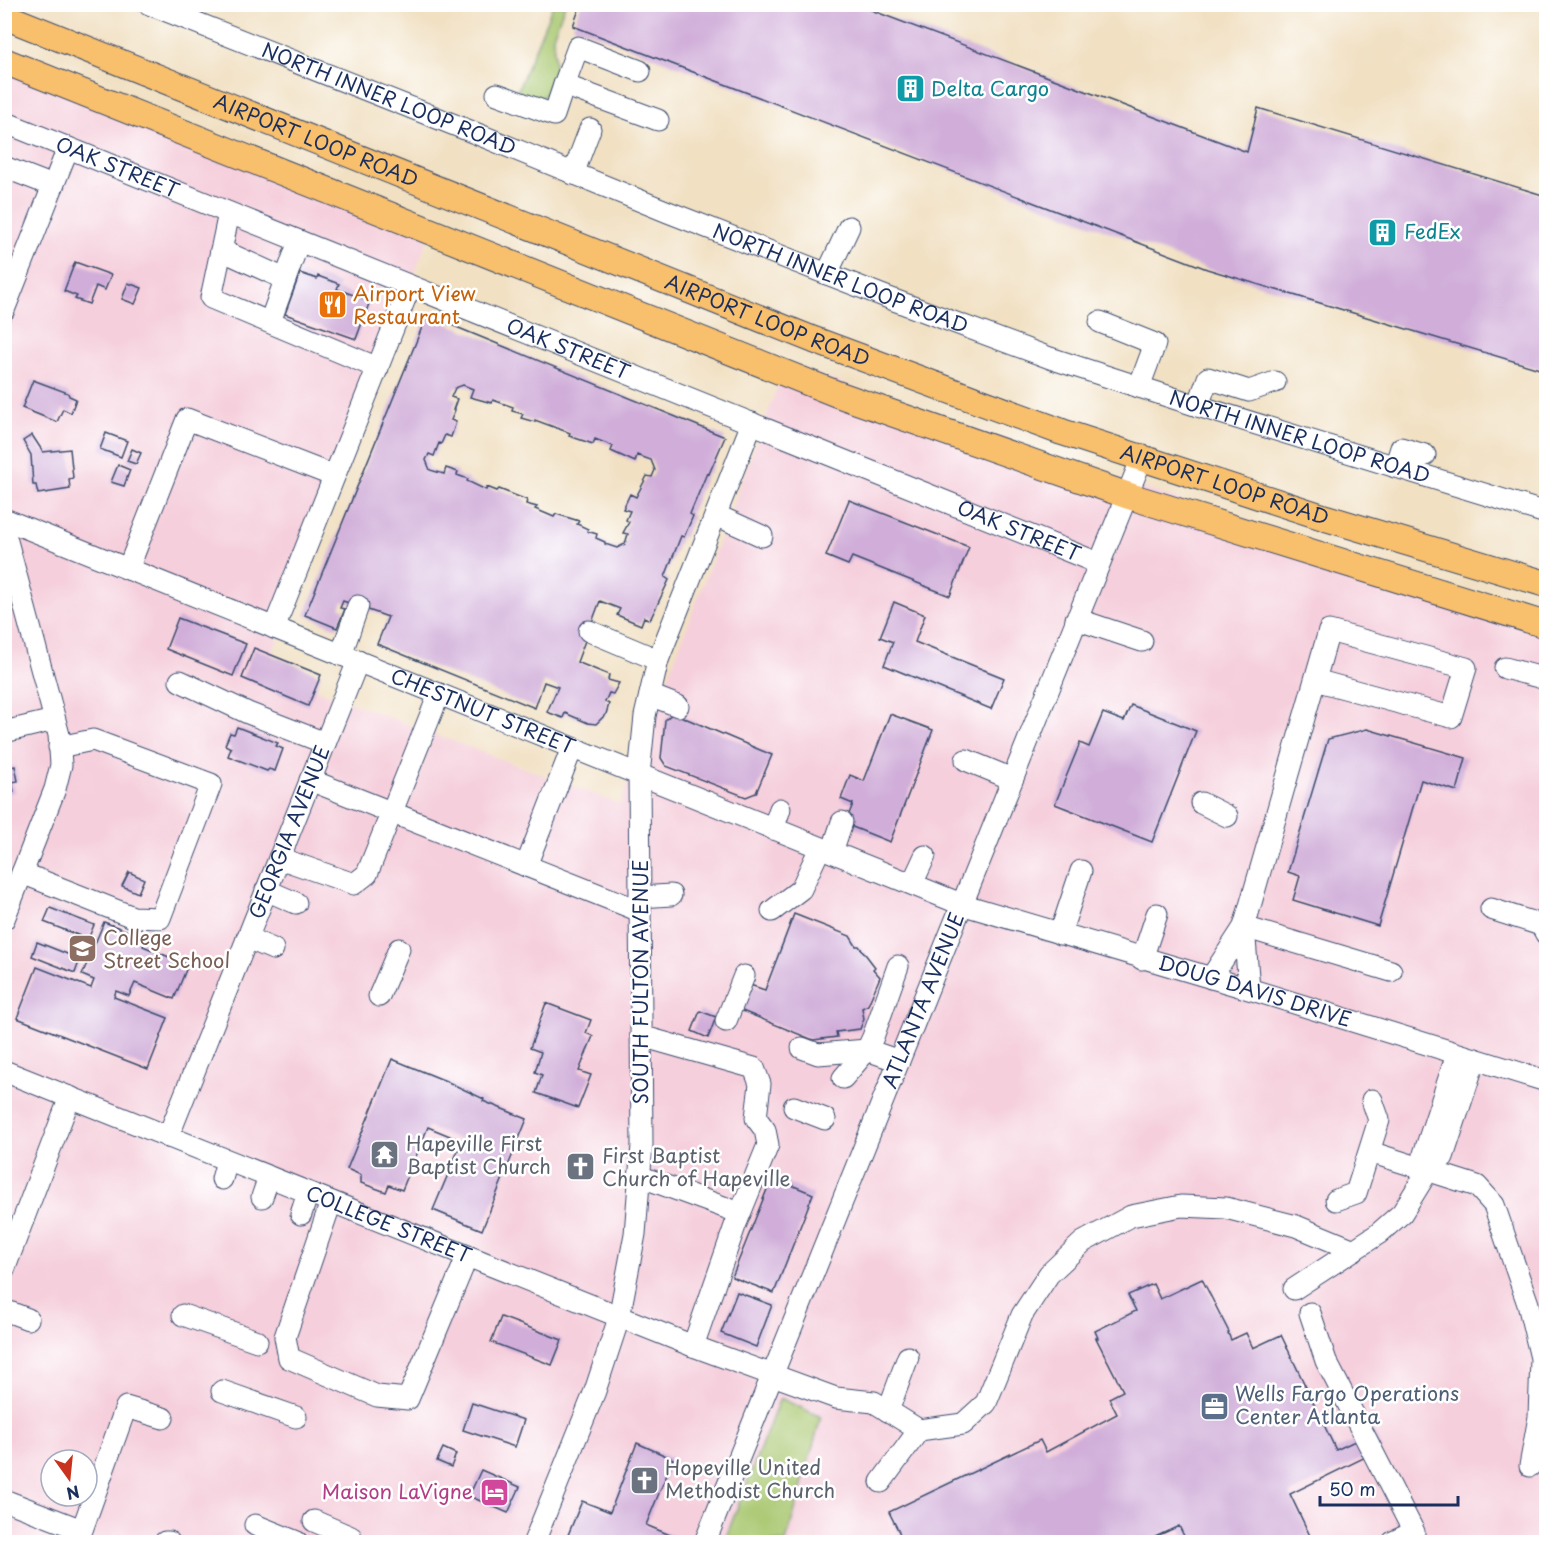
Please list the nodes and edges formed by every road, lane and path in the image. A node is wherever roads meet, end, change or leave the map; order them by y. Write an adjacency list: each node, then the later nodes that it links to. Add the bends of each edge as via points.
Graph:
1 (149, 4): 12 (street, NORTH INNER LOOP ROAD)
2 (4, 16): 31 (main road, AIRPORT LOOP ROAD, via 814,340)
3 (4, 62): 34 (main road, AIRPORT LOOP ROAD, via 837,394)
4 (640, 71): 5 (street, via 578,47)
5 (564, 85): 6 (street, via 554,115); 7 (street)
6 (497, 94)
7 (658, 120)
8 (4, 122): 10 (street, OAK STREET)
9 (590, 129): 12 (street)
10 (68, 148): 13 (street); 14 (street, OAK STREET)
11 (4, 167): 13 (street)
12 (573, 174): 19 (street, NORTH INNER LOOP ROAD)
13 (53, 186): 18 (street)
14 (229, 213): 16 (street, OAK STREET); 17 (street)
15 (849, 227): 19 (street)
16 (299, 241): 20 (street); 21 (street, OAK STREET)
17 (221, 250): 20 (street); 23 (street, via 211,297)
18 (14, 262): 22 (street)
19 (827, 274): 27 (street, NORTH INNER LOOP ROAD, via 1050,358)
20 (285, 279): 23 (street)
21 (410, 286): 25 (street); 29 (street, OAK STREET)
22 (4, 310)
23 (270, 322): 25 (street)
24 (1100, 322): 27 (street, via 1155,344)
25 (378, 368): 33 (street)
26 (1275, 382): 28 (street, via 1249,390 1208,378)
27 (1139, 387): 28 (street, NORTH INNER LOOP ROAD)
28 (1198, 406): 32 (street, NORTH INNER LOOP ROAD)
29 (752, 423): 36 (street, SOUTH FULTON AVENUE); 40 (street, OAK STREET)
30 (1425, 455): 32 (street, via 1401,448)
31 (1142, 458): 34 (street, ATLANTA AVENUE); 43 (main road, AIRPORT LOOP ROAD)
32 (1395, 466): 35 (street, NORTH INNER LOOP ROAD)
33 (334, 476): 41 (street, via 187,419); 47 (street)
34 (1126, 495): 40 (street, ATLANTA AVENUE); 46 (main road, AIRPORT LOOP ROAD)
35 (1546, 513)
36 (716, 515): 39 (street); 51 (street, SOUTH FULTON AVENUE)
37 (4, 519): 41 (street, CHESTNUT STREET)
38 (4, 530): 42 (street)
39 (762, 536)
40 (1098, 563): 45 (street, ATLANTA AVENUE)
41 (128, 569): 47 (street, CHESTNUT STREET)
42 (10, 570): 59 (street)
43 (1546, 584)
44 (358, 606): 50 (street, GEORGIA AVENUE)
45 (1076, 619): 49 (street); 66 (street, ATLANTA AVENUE, via 1047,670)
46 (1546, 625)
47 (274, 628): 50 (street, CHESTNUT STREET)
48 (589, 631): 51 (street)
49 (1142, 641)
50 (349, 658): 56 (street, CHESTNUT STREET); 61 (street, GEORGIA AVENUE)
51 (658, 660): 57 (street, SOUTH FULTON AVENUE)
52 (1505, 668): 53 (street)
53 (1546, 679)
54 (1315, 680): 54 (street, via 1329,631 1466,668 1451,717); 89 (street)
55 (180, 681): 61 (street)
56 (439, 694): 63 (street, CHESTNUT STREET); 69 (street)
57 (650, 695): 58 (street); 65 (street, SOUTH FULTON AVENUE)
58 (678, 705)
59 (54, 720): 60 (street); 62 (street)
60 (4, 732)
61 (325, 743): 67 (street, GEORGIA AVENUE)
62 (59, 747): 77 (street, via 61,765 55,789); 77 (street, via 93,740 211,784 160,918 133,917)
63 (572, 748): 65 (street, CHESTNUT STREET); 75 (street)
64 (966, 760): 66 (street)
65 (639, 775): 72 (street, CHESTNUT STREET, via 776,819); 83 (street, SOUTH FULTON AVENUE)
66 (1012, 779): 84 (street, ATLANTA AVENUE)
67 (310, 780): 69 (street); 74 (street, GEORGIA AVENUE)
68 (1201, 803): 70 (street)
69 (392, 812): 74 (street, via 367,874 354,884); 75 (street)
70 (1227, 816)
71 (842, 822): 72 (street)
72 (826, 850): 78 (street, CHESTNUT STREET); 86 (street)
73 (925, 856): 78 (street)
74 (279, 858): 79 (street, GEORGIA AVENUE)
75 (526, 866): 83 (street)
76 (1081, 871): 90 (street)
77 (22, 873): 81 (street)
78 (912, 884): 84 (street, CHESTNUT STREET)
79 (266, 890): 82 (street); 92 (street, GEORGIA AVENUE)
80 (671, 895): 83 (street)
81 (9, 896): 88 (street)
82 (296, 903)
83 (640, 904): 103 (street, SOUTH FULTON AVENUE)
84 (961, 904): 90 (street, DOUG DAVIS DRIVE); 107 (street, ATLANTA AVENUE)
85 (1491, 909): 91 (street, via 1541,925)
86 (772, 911)
87 (1157, 914): 95 (street)
88 (4, 919)
89 (1245, 927): 97 (street); 99 (street); 100 (street)
90 (1060, 934): 95 (street, DOUG DAVIS DRIVE)
91 (1546, 934)
92 (247, 938): 94 (street); 115 (street, GEORGIA AVENUE)
93 (399, 949): 101 (street)
94 (273, 950)
95 (1142, 959): 99 (street, DOUG DAVIS DRIVE)
96 (898, 966): 105 (street)
97 (1391, 970)
98 (744, 976): 102 (street)
99 (1211, 978): 100 (street, DOUG DAVIS DRIVE)
100 (1249, 989): 106 (street, DOUG DAVIS DRIVE)
101 (379, 996)
102 (726, 1021)
103 (641, 1036): 118 (street, SOUTH FULTON AVENUE); 123 (street, via 757,1072 760,1084 756,1118 765,1130 768,1145)
104 (802, 1048): 105 (street, via 818,1054)
105 (867, 1050): 107 (street); 109 (street)
106 (1466, 1057): 110 (street, DOUG DAVIS DRIVE); 117 (street, via 1443,1157)
107 (899, 1061): 136 (street, ATLANTA AVENUE)
108 (4, 1071): 111 (street, COLLEGE STREET, via 33,1091)
109 (843, 1078)
110 (1546, 1081)
111 (70, 1097): 115 (street, COLLEGE STREET); 126 (street)
112 (1372, 1100): 116 (street, via 1379,1120)
113 (794, 1107): 114 (street)
114 (825, 1119)
115 (168, 1137): 119 (street, COLLEGE STREET, via 225,1170 265,1187)
116 (1370, 1152): 117 (street); 120 (street, via 1356,1193)
117 (1429, 1170): 124 (street, via 1402,1213); 142 (street, via 1477,1186 1494,1205 1512,1254 1541,1358 1539,1417)
118 (639, 1176): 123 (street); 131 (street, SOUTH FULTON AVENUE, via 635,1234)
119 (308, 1193): 121 (street, COLLEGE STREET); 122 (street)
120 (1336, 1200)
121 (331, 1202): 125 (street, COLLEGE STREET); 125 (street, via 285,1337 289,1358 377,1396 408,1399)
122 (301, 1214)
123 (740, 1214): 134 (street)
124 (1354, 1250): 127 (street); 141 (street, via 1296,1226 1226,1208 1181,1206 1131,1216 1083,1242 1049,1274 1022,1315 986,1403 963,1424)
125 (467, 1257): 131 (street, COLLEGE STREET)
126 (4, 1270)
127 (1294, 1289)
128 (4, 1310): 132 (street)
129 (1310, 1313): 151 (street, via 1326,1361 1414,1532)
130 (183, 1315): 133 (street)
131 (619, 1318): 134 (street, COLLEGE STREET); 149 (street, SOUTH FULTON AVENUE, via 595,1391)
132 (28, 1319)
133 (257, 1341)
134 (693, 1346): 136 (street, COLLEGE STREET)
135 (908, 1357): 138 (street)
136 (773, 1377): 138 (street, COLLEGE STREET, via 836,1398 874,1402); 150 (street, ATLANTA AVENUE)
137 (222, 1391): 139 (street)
138 (888, 1411): 141 (street, COLLEGE STREET)
139 (296, 1417)
140 (163, 1418): 144 (street, via 126,1407 82,1530)
141 (919, 1430): 143 (street)
142 (1530, 1466)
143 (881, 1482)
144 (4, 1500)
145 (314, 1521): 147 (street)
146 (255, 1525): 148 (street)
147 (351, 1537)
148 (297, 1542)
149 (534, 1542)
150 (705, 1542)
151 (1393, 1542)

